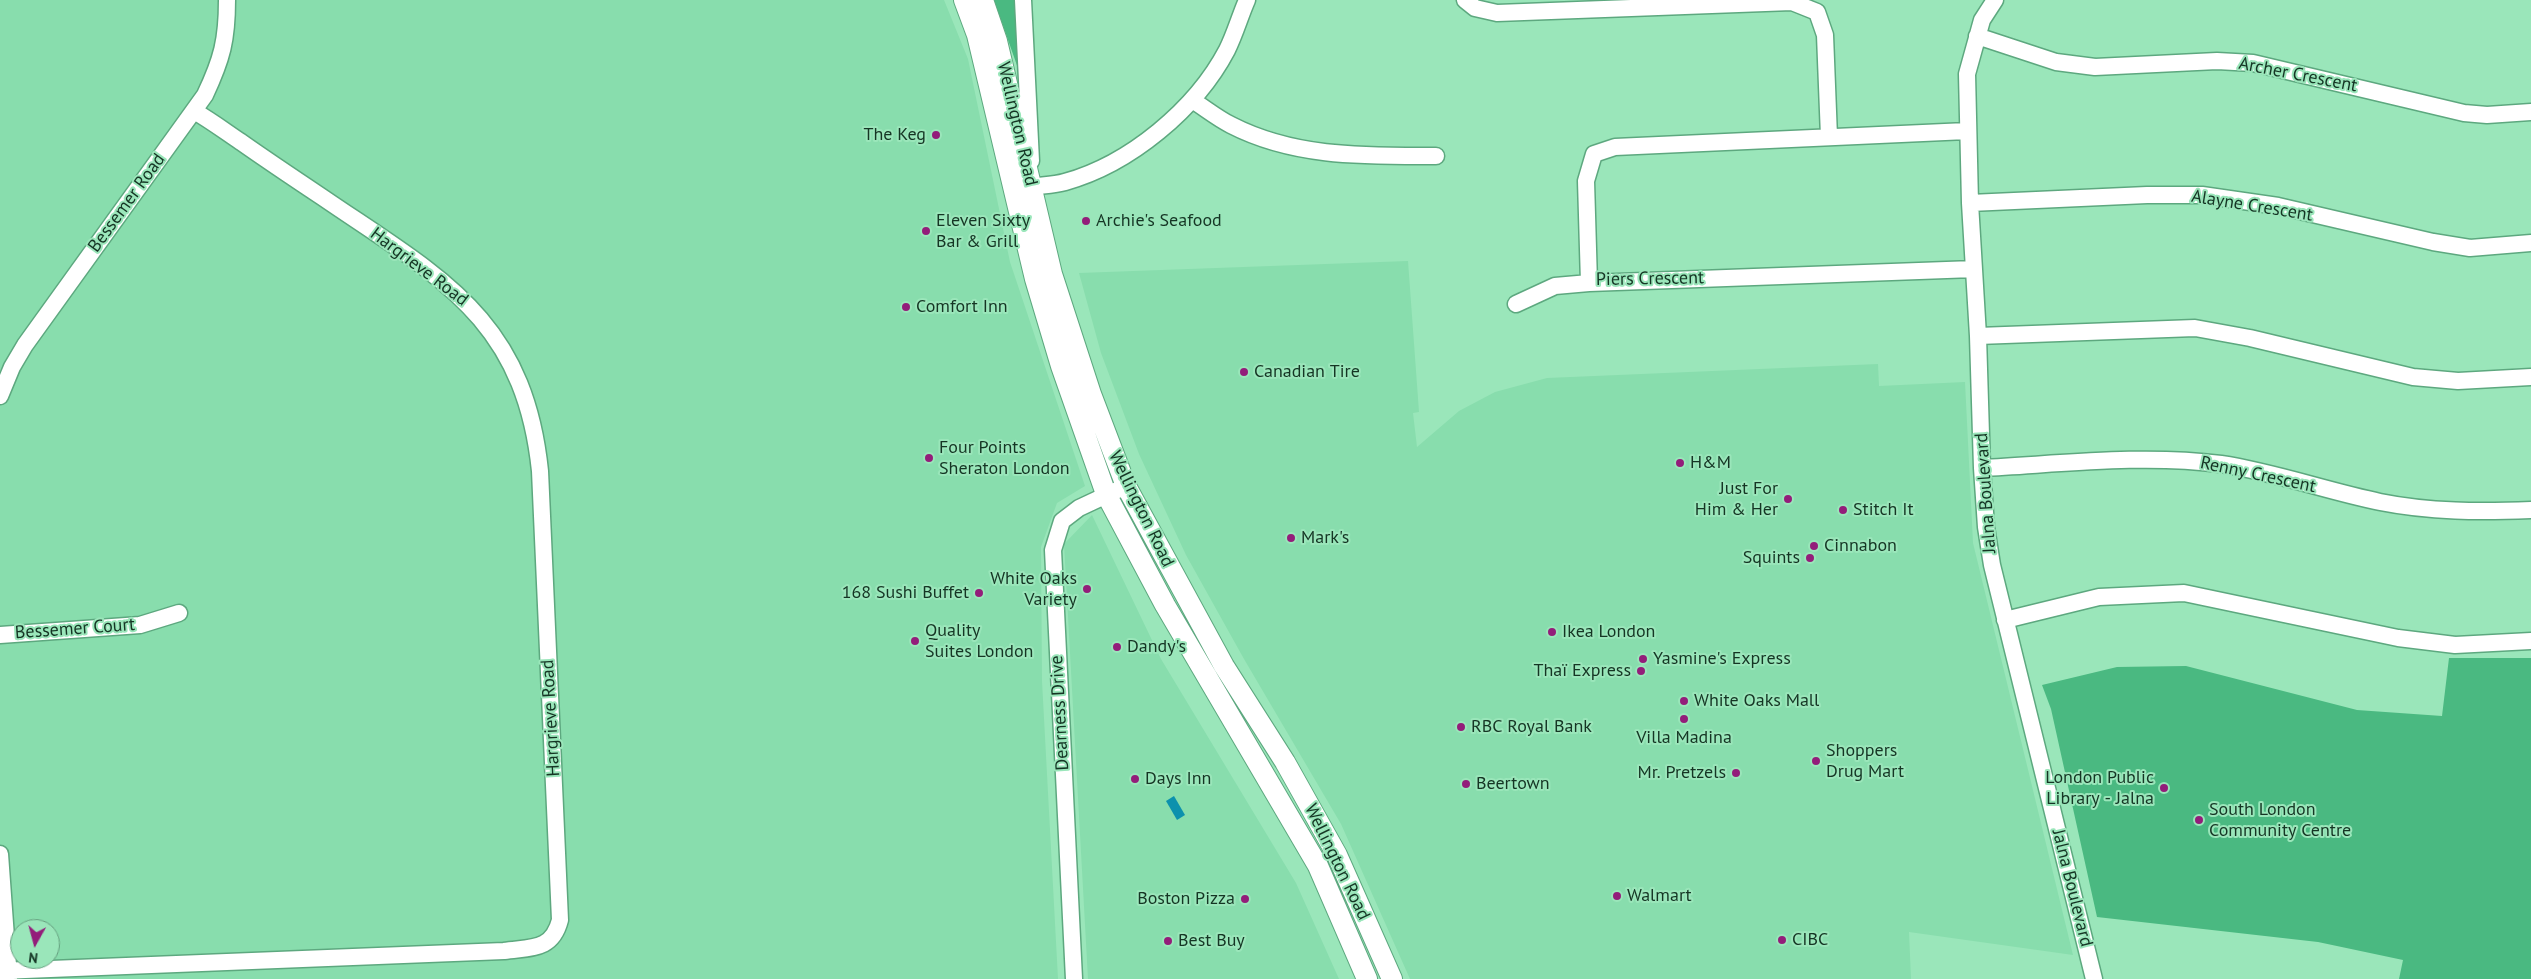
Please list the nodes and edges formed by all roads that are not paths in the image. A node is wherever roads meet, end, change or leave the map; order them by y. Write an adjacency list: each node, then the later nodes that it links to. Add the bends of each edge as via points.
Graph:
1 (227, 0): 10 (street, Bessemer Road, via 227,34 219,66)
2 (964, 0): 15 (main road, Wellington Road)
3 (983, 0): 15 (main road, Wellington Road, via 998,41)
4 (1023, 0): 15 (street)
5 (1246, 0): 9 (street, via 1226,50)
6 (1464, 0): 13 (street, via 1475,8 1497,12 1792,2 1817,12 1825,36)
7 (1995, 0): 8 (street, Jalna Boulevard, via 1982,20)
8 (1977, 36): 11 (street, Archer Crescent, via 2056,62 2095,67 2217,61 2253,63 2464,113); 12 (street, Jalna Boulevard, via 1967,74)
9 (1192, 100): 14 (street, via 1230,125 1306,150 1348,156); 15 (street, via 1157,133 1104,167 1064,182)
10 (194, 111): 23 (street, Bessemer Road, via 25,345); 35 (street, Hargrieve Road, via 447,284 488,326 518,377 534,426 540,471 560,920 556,935 543,945 504,951)
11 (2531, 112)
12 (1968, 131): 13 (street, Piers Crescent); 16 (street, Jalna Boulevard)
13 (1829, 137): 19 (street, Piers Crescent, via 1615,147 1594,154 1586,181)
14 (1436, 156)
15 (1023, 188): 25 (main road, Wellington Road, via 1094,403); 26 (main road, Wellington Road, via 1035,278 1061,366)
16 (1970, 203): 17 (street, Alayne Crescent, via 2202,195 2278,206 2442,244 2470,248); 18 (street, Jalna Boulevard)
17 (2531, 243)
18 (1974, 269): 19 (street, Piers Crescent); 21 (street, Jalna Boulevard)
19 (1589, 283): 20 (street, via 1555,286)
20 (1516, 304)
21 (1978, 336): 22 (street, via 2195,328 2413,376 2458,381); 24 (street, Jalna Boulevard)
22 (2531, 377)
23 (0, 396)
24 (1982, 468): 27 (street, Renny Crescent, via 2187,460 2224,465 2408,507 2466,512); 29 (street, Jalna Boulevard, via 1986,527)
25 (1126, 486): 26 (street, Dearness Drive); 33 (main road, Wellington Road, via 1216,651 1285,762)
26 (1106, 494): 34 (main road, Wellington Road, via 1141,564); 36 (street, Dearness Drive, via 1062,521 1053,550)
27 (2531, 510)
28 (179, 613): 30 (street, Bessemer Court, via 140,625)
29 (2005, 620): 31 (street, via 2099,597 2184,593 2398,638 2454,645); 39 (street, Jalna Boulevard)
30 (0, 635)
31 (2531, 641)
32 (0, 854): 35 (street)
33 (1341, 864): 34 (main road); 38 (main road, Wellington Road)
34 (1322, 875): 37 (main road, Wellington Road)
35 (6, 974)
36 (1074, 979)
37 (1367, 979)
38 (1392, 979)
39 (2094, 979)

